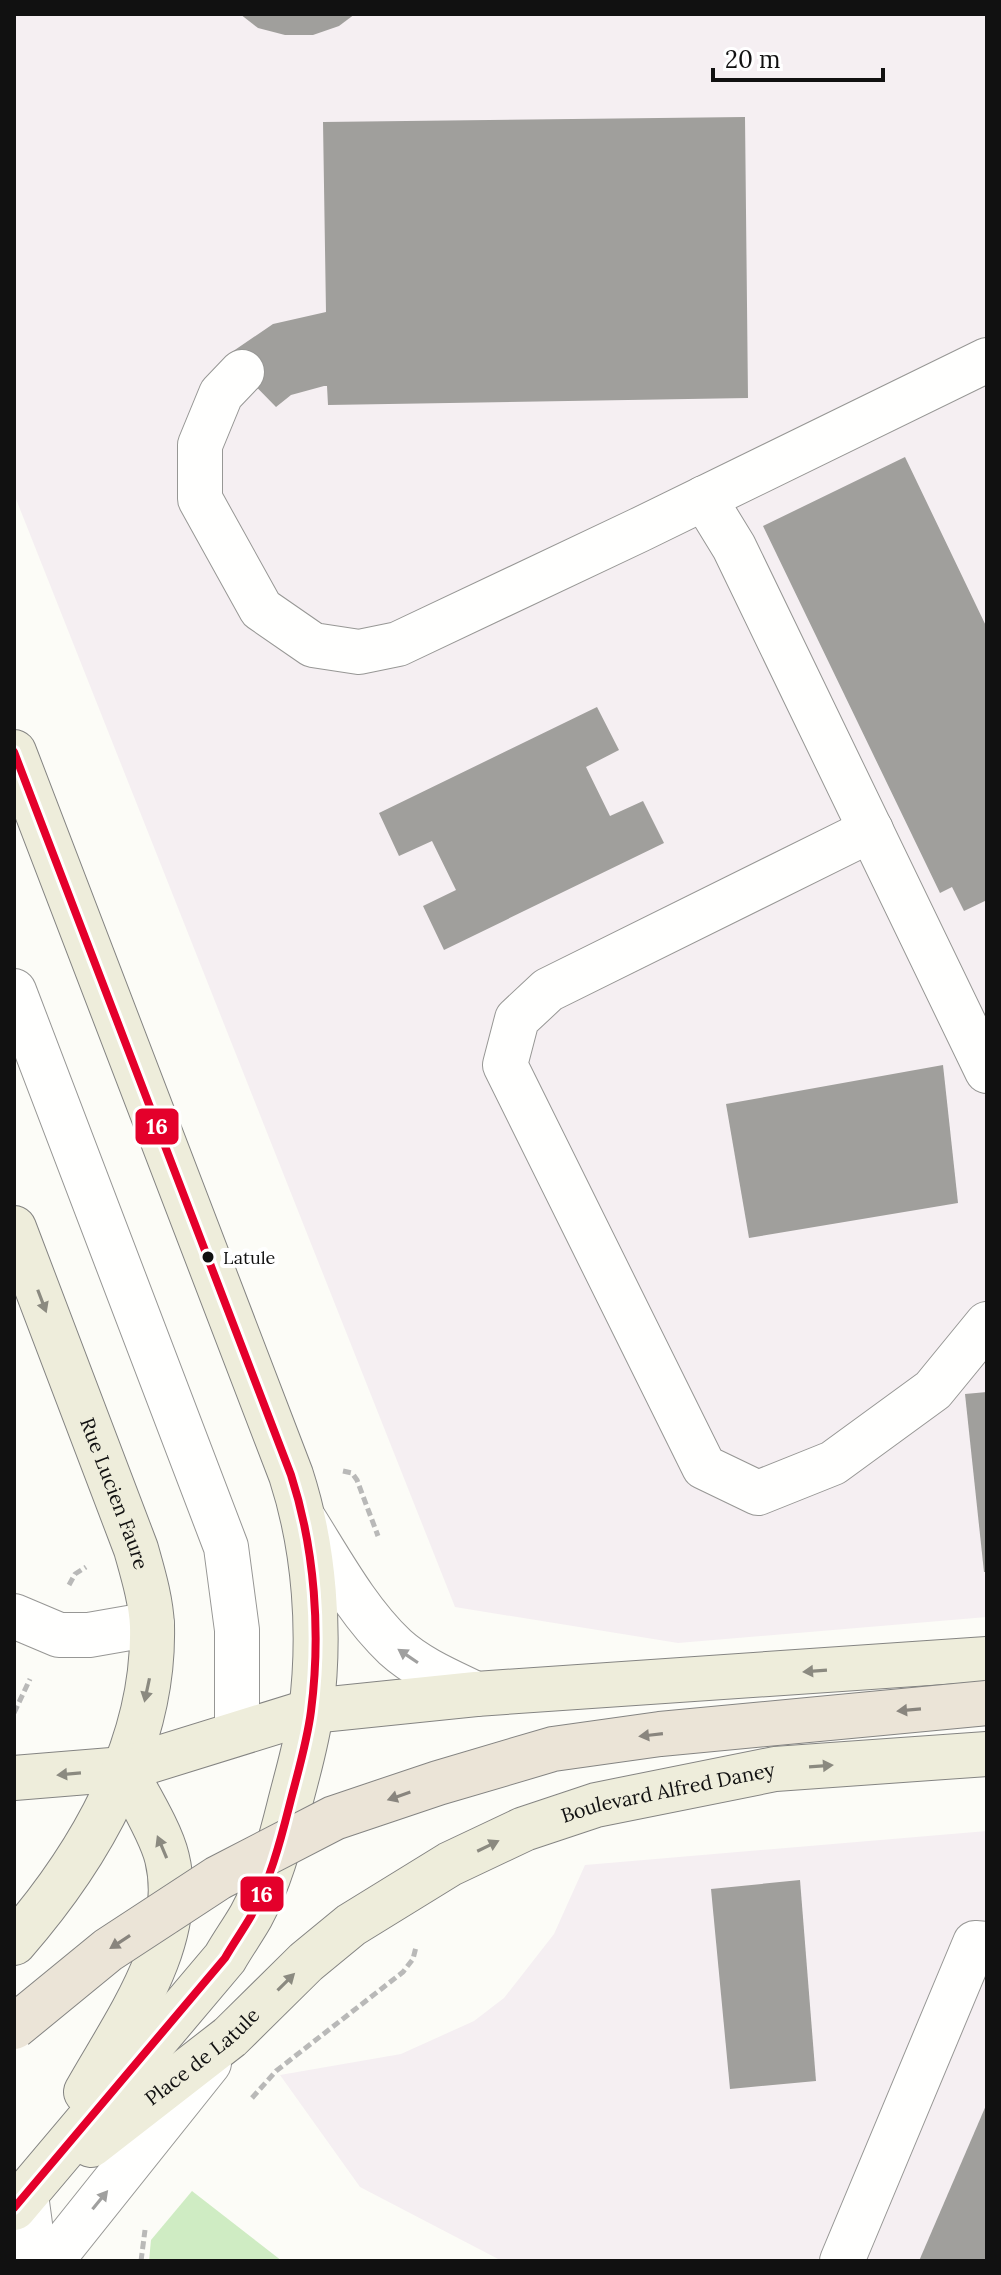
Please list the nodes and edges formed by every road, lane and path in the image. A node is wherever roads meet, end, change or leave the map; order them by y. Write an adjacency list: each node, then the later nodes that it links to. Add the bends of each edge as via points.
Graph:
1 (987, 360): 3 (street)
2 (242, 372): 3 (street, via 221,394 200,445 200,499 261,609 313,645 359,652 398,644)
3 (704, 498): 5 (street, via 734,547)
4 (14, 752): 10 (main road)
5 (871, 830): 7 (street); 9 (street, via 548,990 517,1019 505,1065 704,1467 758,1493 833,1463 933,1390)
6 (14, 991): 17 (street, via 226,1547 237,1630)
7 (987, 1071)
8 (14, 1228): 12 (main road, Rue Lucien Faure, one-way to 12, via 136,1549)
9 (987, 1324)
10 (305, 1521): 14 (street, one-way to 10, via 396,1648 346,1587); 16 (main road, via 314,1631)
11 (14, 1616): 12 (street, via 59,1635)
12 (152, 1624): 19 (main road, Rue Lucien Faure, one-way to 19, via 149,1686)
13 (987, 1659): 14 (main road, one-way to 14)
14 (476, 1694): 16 (main road)
15 (987, 1703): 25 (highway, one-way to 25, bridge, via 553,1749 438,1783 334,1818 218,1878 108,1950)
16 (311, 1711): 17 (main road); 28 (main road, Place de Latule, via 280,1843 252,1914 225,1958)
17 (237, 1732): 19 (main road)
18 (987, 1754): 21 (main road, Boulevard Alfred Daney, one-way to 18, via 463,1858 524,1829 596,1805 775,1769)
19 (124, 1769): 20 (main road, one-way to 20); 22 (main road, Rue Lucien Faure, via 87,1845); 28 (main road, one-way to 19, via 155,1971 173,1887 166,1854)
20 (14, 1778)
21 (372, 1912): 26 (main road, Place de Latule, one-way to 21, via 306,1962)
22 (14, 1943)
23 (417, 1944): 27 (path, via 403,1972 276,2071)
24 (987, 1944): 33 (street, via 975,1943)
25 (14, 2027)
26 (230, 2037): 28 (main road, Place de Latule); 31 (street, one-way to 26)
27 (245, 2105)
28 (20, 2202): 30 (street)
29 (148, 2224): 32 (path)
30 (35, 2261)
31 (51, 2261)
32 (141, 2261)
33 (842, 2261)

